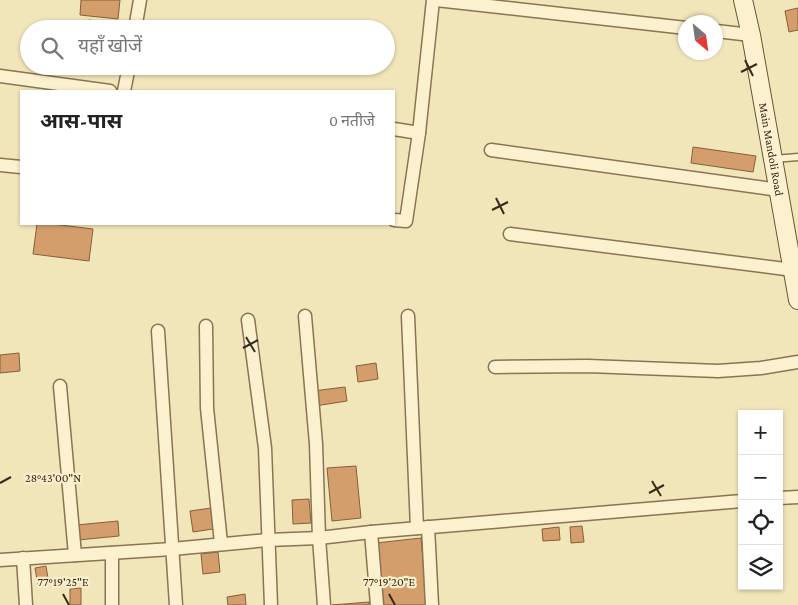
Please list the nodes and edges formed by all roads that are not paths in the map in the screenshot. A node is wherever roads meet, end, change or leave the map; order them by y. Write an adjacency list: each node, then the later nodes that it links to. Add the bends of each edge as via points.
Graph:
1 (140, 0): 4 (street)
2 (435, 0): 5 (street); 13 (street)
3 (743, 0): 7 (street, Main Mandoli Road)
4 (137, 20)
5 (678, 27)
6 (723, 32): 7 (street)
7 (751, 35): 16 (street, Main Mandoli Road)
8 (127, 75): 11 (street)
9 (0, 76): 10 (street)
10 (103, 90)
11 (124, 90)
12 (395, 129): 13 (street)
13 (419, 132): 20 (street, via 406,222)
14 (491, 150): 19 (street)
15 (798, 157): 16 (lane)
16 (773, 159): 19 (street, Main Mandoli Road)
17 (0, 165): 18 (street)
18 (20, 168)
19 (780, 190): 22 (street, Main Mandoli Road)
20 (395, 220)
21 (510, 234): 22 (street)
22 (794, 270): 23 (street, Main Mandoli Road)
23 (798, 300)
24 (305, 316): 37 (street, via 316,444)
25 (408, 316): 35 (street)
26 (248, 320): 38 (street, via 265,448)
27 (206, 326): 39 (street, via 207,408)
28 (158, 331): 40 (street)
29 (798, 362): 30 (street, via 718,371 588,366)
30 (495, 367)
31 (60, 386): 42 (street)
32 (798, 497): 33 (street)
33 (783, 498)
34 (738, 501): 35 (street)
35 (422, 528): 36 (street); 51 (street)
36 (371, 532): 37 (street); 50 (street)
37 (318, 538): 38 (street); 49 (street)
38 (268, 540): 39 (street); 48 (street)
39 (221, 543): 40 (street)
40 (172, 549): 41 (street); 47 (street)
41 (112, 553): 42 (street); 46 (street)
42 (75, 555): 43 (street)
43 (24, 558): 44 (street); 45 (street)
44 (0, 560)
45 (26, 605)
46 (112, 605)
47 (176, 605)
48 (271, 605)
49 (324, 605)
50 (377, 605)
51 (432, 605)

